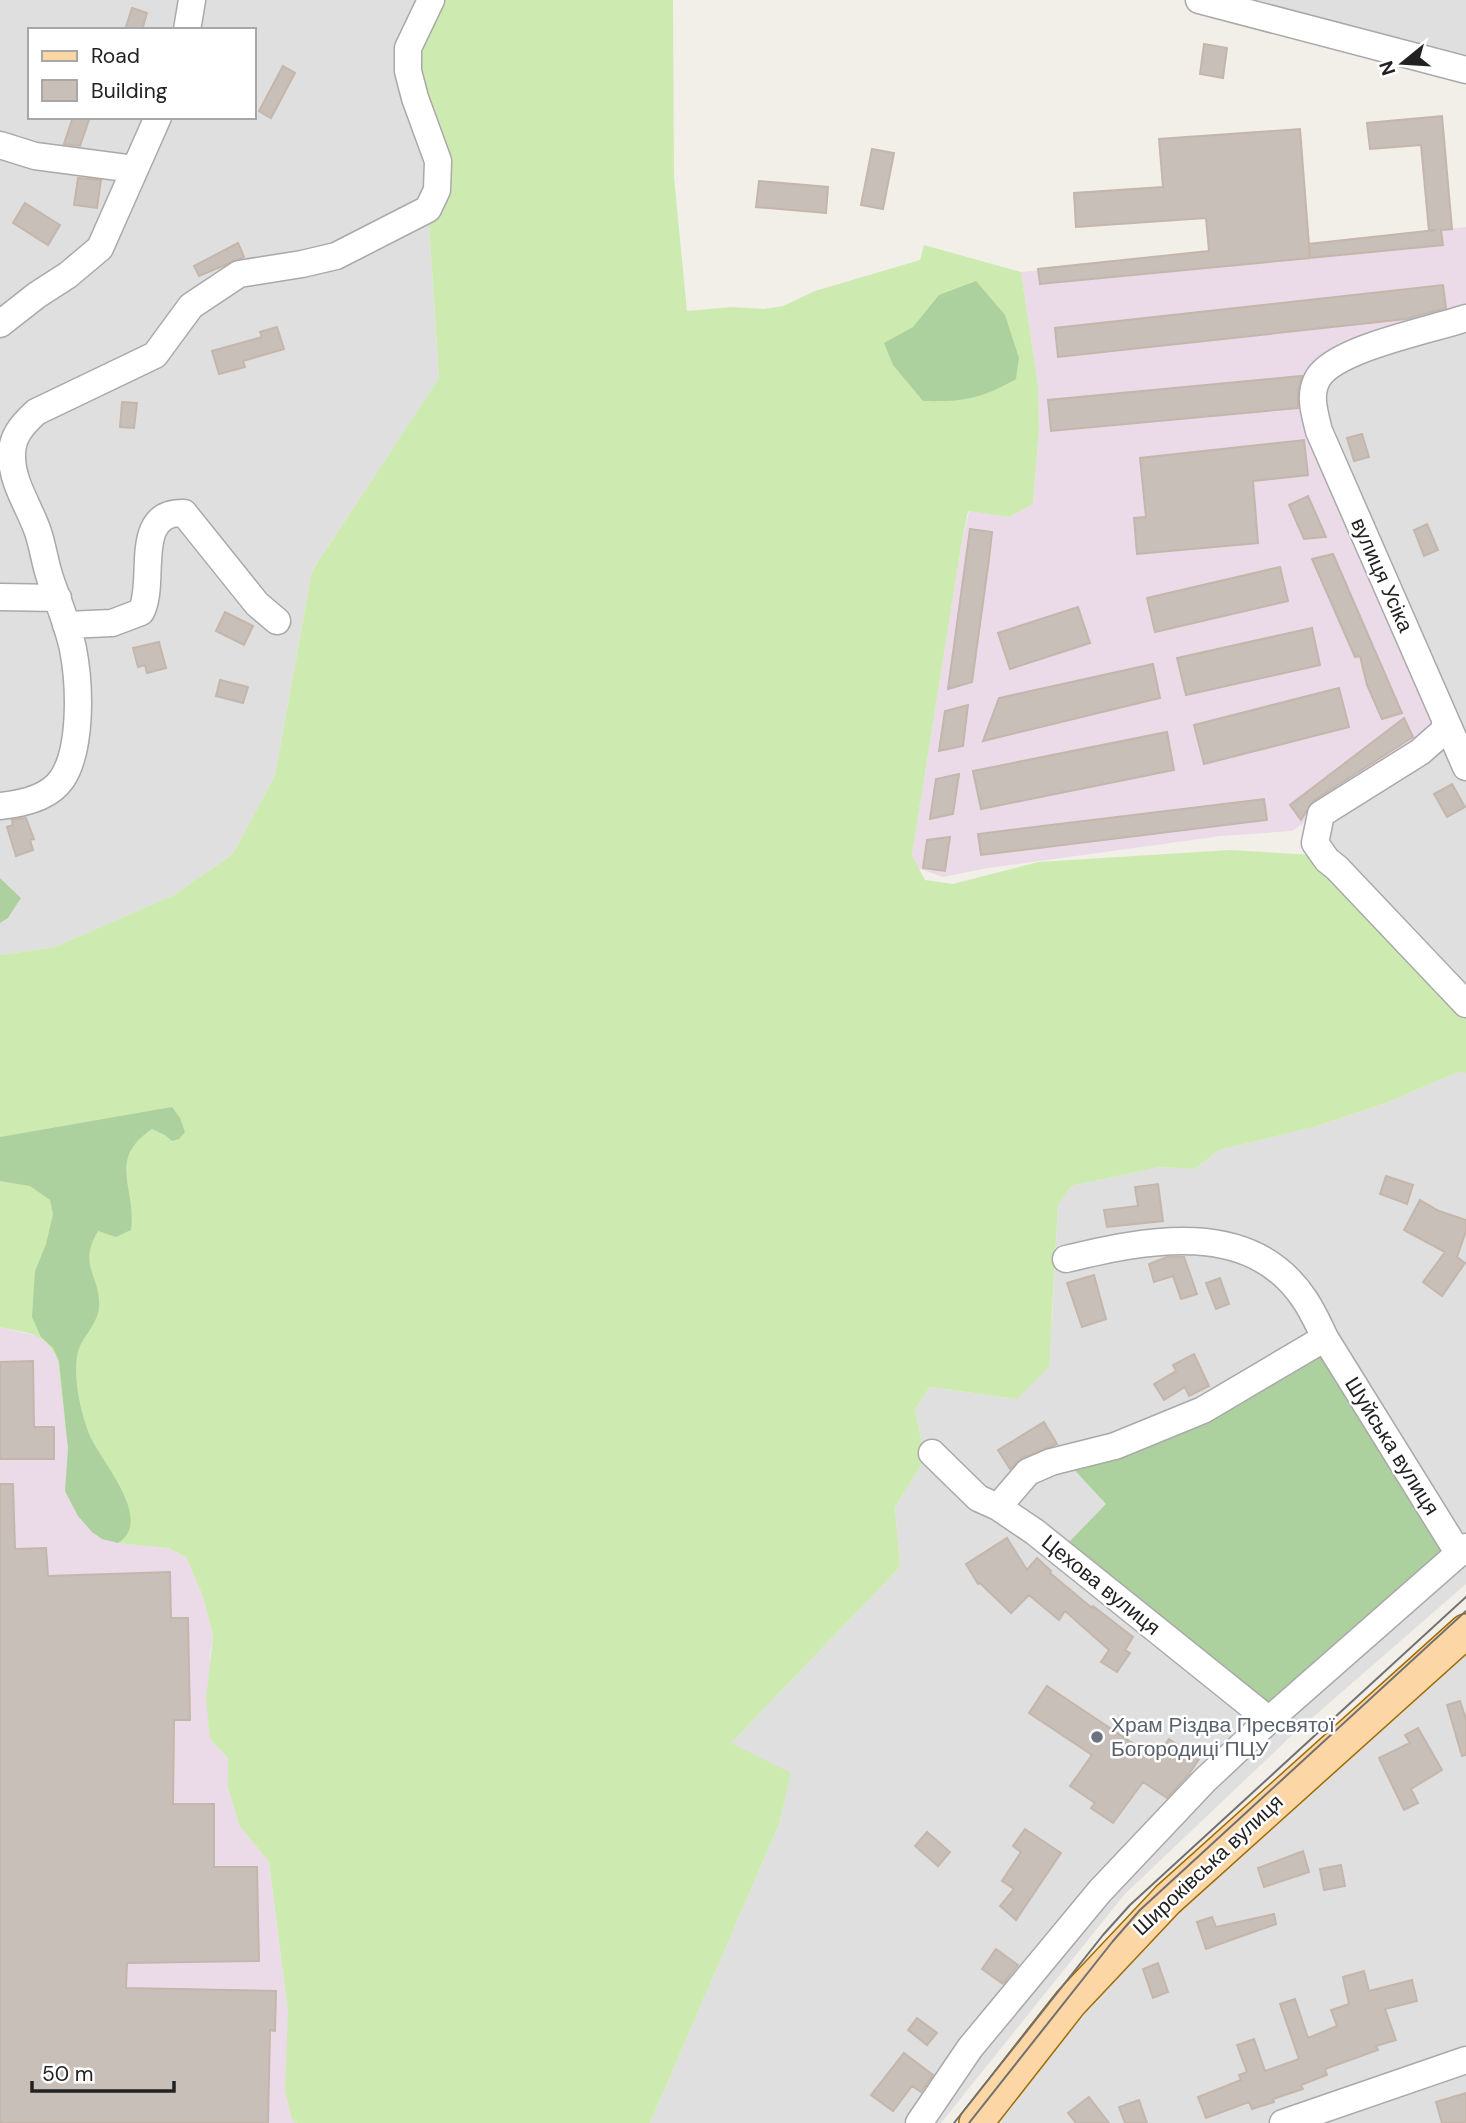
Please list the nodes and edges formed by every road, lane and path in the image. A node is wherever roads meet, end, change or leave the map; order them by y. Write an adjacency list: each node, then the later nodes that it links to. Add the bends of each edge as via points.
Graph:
1 (192, 0): 4 (street)
2 (431, 0): 12 (street, via 408,48 415,98 438,161 438,190 428,209 336,256 239,274 191,306 155,355 36,412 22,426 13,441 11,459)
3 (1210, 1): 5 (street)
4 (187, 28)
5 (1466, 70)
6 (157, 119): 8 (street)
7 (0, 145): 8 (street, via 35,156)
8 (134, 169): 10 (street, via 100,248)
9 (1466, 318): 15 (street, вулиця Усіка, via 1354,352 1317,379 1312,400 1319,431)
10 (0, 324)
11 (0, 597): 12 (street)
12 (58, 598): 14 (street)
13 (277, 621): 14 (street, via 257,604 184,513 174,512 155,526 150,541 146,602 141,612 112,623)
14 (66, 625): 17 (street, via 77,695 72,760 60,781 43,795)
15 (1455, 729): 16 (street, вулиця Усіка); 18 (street, via 1446,730 1420,752 1321,814 1315,843)
16 (1466, 767)
17 (0, 806)
18 (1464, 998)
19 (1066, 1259): 20 (street, Шуйська вулиця, via 1169,1239 1230,1246 1262,1259 1283,1275 1304,1298)
20 (1325, 1338): 22 (street, via 1203,1410 1115,1446 1028,1472); 23 (street, Шуйська вулиця)
21 (932, 1453): 22 (street, Цехова вулиця, via 978,1498)
22 (998, 1507): 25 (street, Цехова вулиця)
23 (1463, 1551): 25 (street)
24 (1466, 1631): 28 (main road, Широківська вулиця, via 1168,1899 1070,2003)
25 (1269, 1720): 27 (street, via 1100,1891 970,2048)
26 (1466, 2060): 29 (street)
27 (919, 2123)
28 (976, 2123)
29 (1283, 2123)

